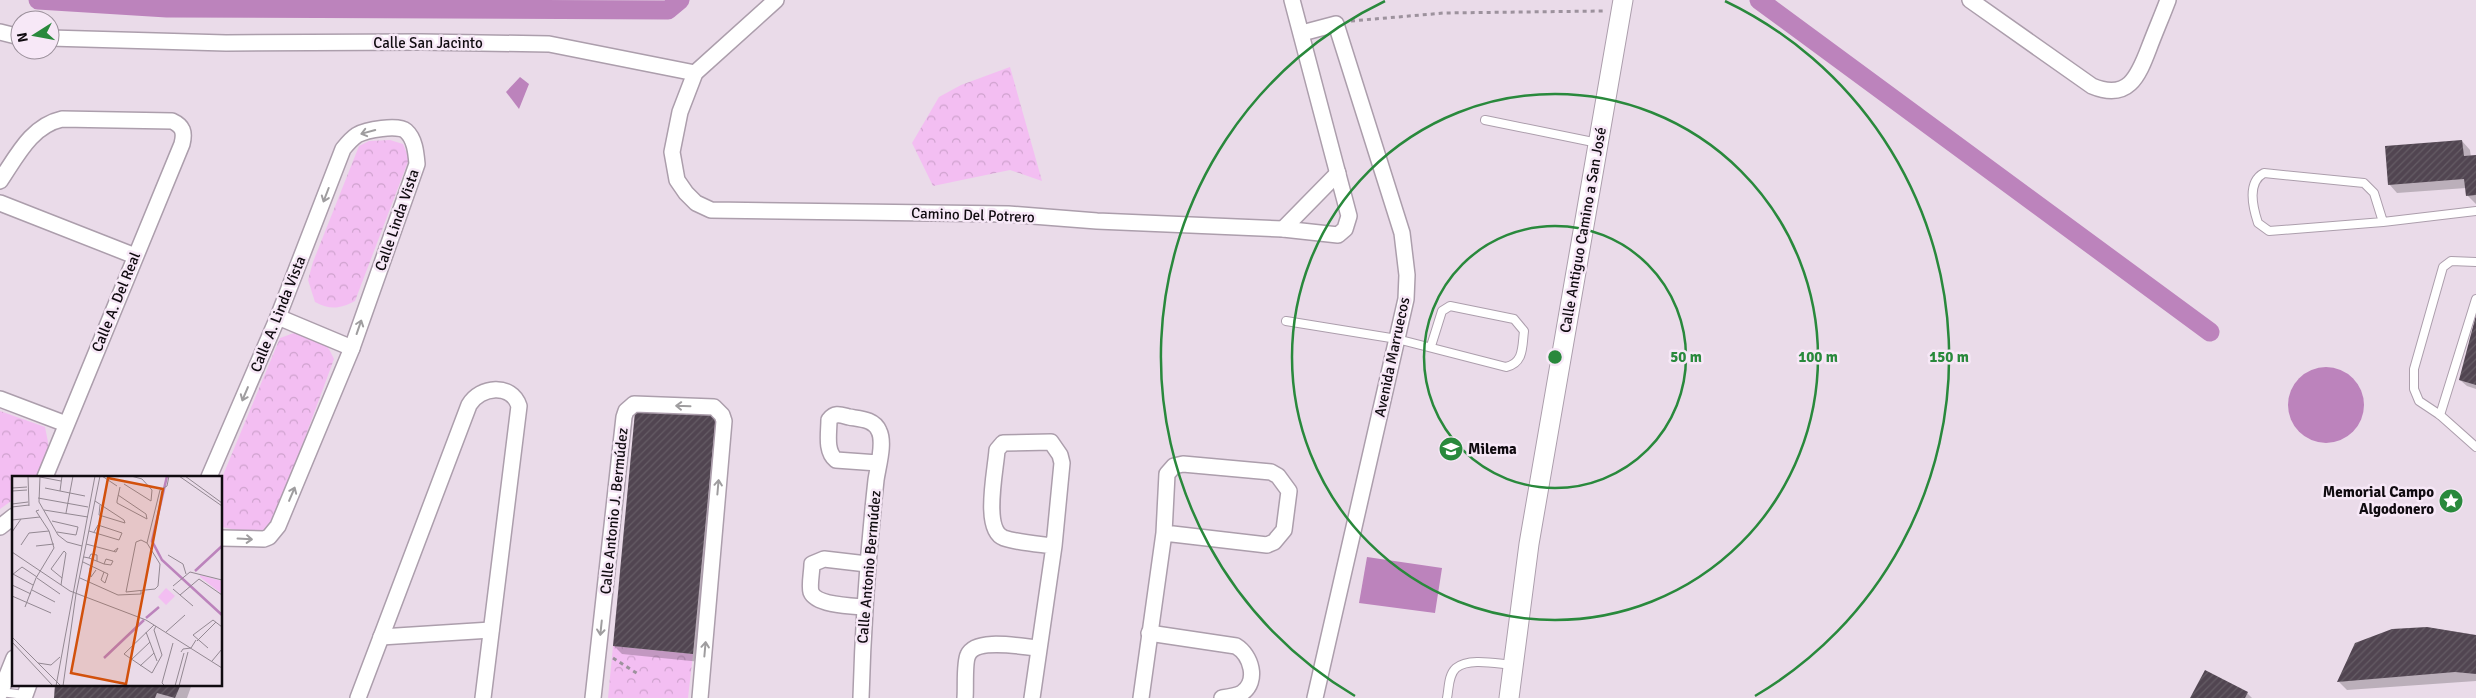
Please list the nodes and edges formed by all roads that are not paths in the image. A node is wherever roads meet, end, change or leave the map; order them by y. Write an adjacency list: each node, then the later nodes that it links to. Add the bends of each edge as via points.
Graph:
1 (776, 0): 8 (street)
2 (1292, 0): 6 (street)
3 (1970, 0): 4 (street, via 2092,86 2112,91 2125,87 2139,74)
4 (2168, 0)
5 (1622, 6): 10 (street, Calle Antiguo Camino a San José)
6 (1302, 33): 12 (street); 23 (street, Avenida Marruecos, via 1336,24 1402,233 1406,298)
7 (60, 38): 8 (street, Calle San Jacinto, via 226,43 549,44)
8 (695, 73): 17 (street, Camino Del Potrero, via 680,112 672,152 677,180 696,203 711,210 1008,214)
9 (1485, 120): 10 (lane)
10 (1598, 143): 45 (street, Calle Antiguo Camino a San José, via 1529,544)
11 (343, 149): 21 (street, Calle A. Linda Vista, one-way to 21); 25 (street, Calle Linda Vista, one-way to 11, via 417,164 412,140 406,131 399,128 364,132)
12 (1338, 173): 17 (street); 17 (street, Camino Del Potrero, via 1349,216 1345,229 1338,235)
13 (0, 181): 18 (street, Calle A. Del Real, via 34,133 50,122 62,119 172,121 181,128 182,144)
14 (0, 203): 18 (street)
15 (2476, 211): 16 (lane)
16 (2383, 222): 16 (lane, via 2374,193 2358,181 2264,173 2253,186 2258,224 2270,231)
17 (1283, 229)
18 (135, 256): 28 (street, Calle A. Del Real)
19 (2476, 262): 27 (lane, via 2451,261 2443,267 2414,369 2414,389 2419,401)
20 (2476, 298): 27 (lane)
21 (278, 316): 25 (street); 32 (street, Calle A. Linda Vista, one-way to 32)
22 (1286, 321): 23 (lane)
23 (1397, 339): 24 (lane); 57 (street, Avenida Marruecos)
24 (1431, 346): 24 (lane, via 1506,367 1516,365 1520,360 1524,331 1514,319 1450,306 1442,311)
25 (352, 348): 36 (street, Calle Linda Vista, one-way to 25, via 264,538 278,526)
26 (0, 399): 28 (street)
27 (2440, 416): 29 (lane)
28 (66, 424): 31 (street, Calle A. Del Real)
29 (2476, 447)
30 (878, 463): 30 (street, Calle Antonio Bermúdez, via 881,436 872,422 838,414 829,420 829,450 836,460); 38 (street, Calle Antonio Bermúdez)
31 (45, 476)
32 (209, 476)
33 (12, 518): 34 (street)
34 (0, 527)
35 (1164, 533): 35 (street, via 1167,474 1178,464 1271,472 1289,490 1284,530 1280,537 1267,545); 41 (street)
36 (222, 538)
37 (1054, 546): 37 (street, via 1003,538 996,532 991,517 998,450 1003,443 1051,442 1060,455 1062,463); 43 (street)
38 (867, 564): 39 (street, Calle Antonio Bermúdez); 39 (street, via 821,559 812,564 811,588 819,601)
39 (864, 607): 52 (street, Calle Antonio Bermúdez)
40 (491, 630): 42 (street); 42 (street, via 519,406 509,391 484,390 469,405); 49 (street)
41 (1149, 633): 55 (street); 56 (street, via 1236,646 1247,654 1251,680 1248,686 1236,695)
42 (381, 637): 48 (street)
43 (1038, 648): 53 (street, via 988,644 973,650 968,655); 54 (street)
44 (12, 663): 46 (street)
45 (1513, 665): 58 (lane, via 1470,663 1455,668 1450,677); 59 (street, Calle Antiguo Camino a San José)
46 (0, 692): 47 (lane)
47 (26, 692)
48 (358, 698)
49 (483, 698)
50 (593, 698): 51 (street, Calle Antonio J. Bermúdez, one-way to 50, via 724,420 714,407 634,404 626,411)
51 (700, 698)
52 (862, 698)
53 (965, 698)
54 (1032, 698)
55 (1141, 698)
56 (1222, 698)
57 (1315, 698)
58 (1447, 698)
59 (1509, 698)

